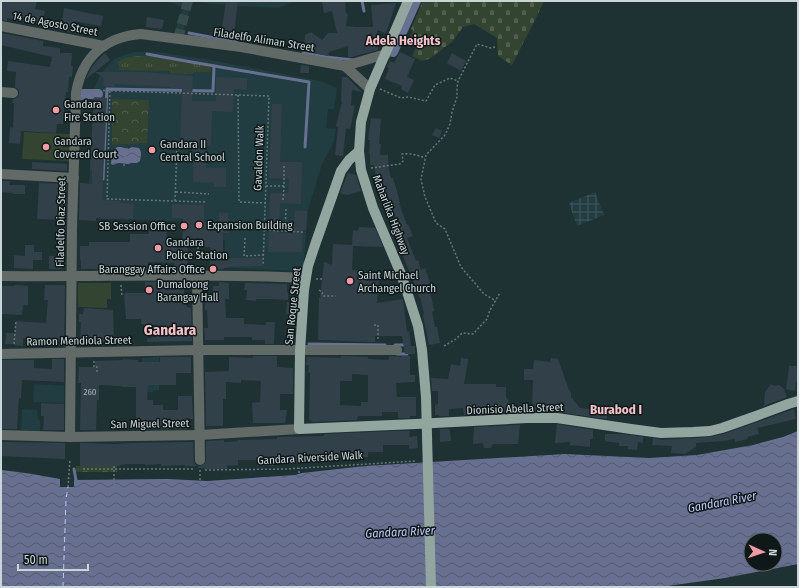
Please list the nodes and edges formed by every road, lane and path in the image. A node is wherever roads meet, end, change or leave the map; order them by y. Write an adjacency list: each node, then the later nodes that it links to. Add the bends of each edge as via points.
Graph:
1 (408, 1): 6 (main road, Maharlika Highway)
2 (1, 26): 4 (street, 14 de Agosto Street)
3 (178, 39): 4 (street, Filadelfo Diaz Street, via 141,34 125,37); 7 (street, Filadelfo Aliman Street, via 241,47)
4 (104, 46): 10 (street, Filadelfo Diaz Street, via 86,66)
5 (495, 47): 8 (path, via 477,44)
6 (386, 54): 7 (street, Filadelfo Aliman Street); 9 (main road, Maharlika Highway)
7 (345, 66): 9 (street)
8 (458, 81): 9 (path, via 450,78 435,85 426,101 401,98); 18 (path, via 450,124 445,135)
9 (371, 87): 17 (main road, Maharlika Highway, via 361,122)
10 (77, 90): 11 (path, Gavaldon Walk); 23 (street, Filadelfo Diaz Street)
11 (110, 91): 14 (path, Gavaldon Walk); 29 (path, via 107,199)
12 (1, 92): 13 (street)
13 (13, 93)
14 (238, 95): 24 (path, Gavaldon Walk, via 269,96); 31 (path, via 239,202)
15 (177, 144): 26 (path)
16 (127, 147): 19 (path)
17 (359, 151): 21 (main road, Maharlika Highway); 44 (main road, San Roque Street, via 341,171)
18 (426, 158): 21 (path, via 402,154 403,161 400,164); 50 (path, via 421,179 425,197 436,223 445,229 461,267 484,294)
19 (124, 166)
20 (284, 166): 25 (path)
21 (361, 170): 78 (main road, Maharlika Highway, via 418,326 426,397)
22 (1, 174): 23 (street)
23 (74, 178): 43 (street, Filadelfo Diaz Street)
24 (266, 186): 25 (path); 31 (path, Gavaldon Walk)
25 (284, 186): 28 (path)
26 (176, 192): 27 (path); 29 (path)
27 (209, 194)
28 (283, 200)
29 (175, 201): 30 (path)
30 (205, 202)
31 (266, 203): 33 (path, Gavaldon Walk)
32 (286, 209): 34 (path)
33 (265, 230): 34 (path); 38 (path, Gavaldon Walk)
34 (285, 231): 35 (path)
35 (303, 232)
36 (245, 238): 38 (path, via 244,256)
37 (198, 247): 39 (path)
38 (264, 255): 42 (path, Gavaldon Walk)
39 (198, 256)
40 (197, 275): 42 (street); 43 (street); 54 (street)
41 (1, 276): 43 (street)
42 (263, 276): 44 (street)
43 (72, 277): 58 (street, Filadelfo Diaz Street)
44 (306, 278): 56 (main road, San Roque Street)
45 (121, 284): 49 (path)
46 (320, 290): 48 (path, via 323,296)
47 (500, 293): 50 (path)
48 (336, 296)
49 (122, 297)
50 (496, 301): 53 (path, via 488,319 473,334 462,332)
51 (16, 321): 60 (path)
52 (374, 325): 57 (path, via 378,325)
53 (444, 346)
54 (198, 350): 56 (street, Ramon Mendiola Street); 58 (street, Ramon Mendiola Street); 65 (street)
55 (397, 350): 57 (street, Ramon Mendiola Street)
56 (300, 351): 57 (street, Ramon Mendiola Street); 64 (main road, San Roque Street)
57 (378, 351)
58 (72, 353): 60 (street, Ramon Mendiola Street); 67 (street, Filadelfo Diaz Street)
59 (1, 354): 60 (street, Ramon Mendiola Street)
60 (13, 354)
61 (94, 359): 62 (path)
62 (97, 374)
63 (798, 402): 64 (main road, Dionisio Abella Street, via 722,428 693,432 661,433 557,418)
64 (299, 429): 65 (street, San Miguel Street)
65 (200, 435): 67 (street, San Miguel Street); 70 (street)
66 (1, 436): 67 (street, San Miguel Street)
67 (70, 437)
68 (70, 459): 76 (path)
69 (416, 461): 72 (path, Gandara Riverside Walk)
70 (199, 464): 71 (path)
71 (114, 468): 73 (path); 77 (path)
72 (299, 468): 74 (path, Gandara Riverside Walk); 75 (path)
73 (83, 469)
74 (206, 470)
75 (299, 473)
76 (68, 487)
77 (114, 489)
78 (431, 587)

